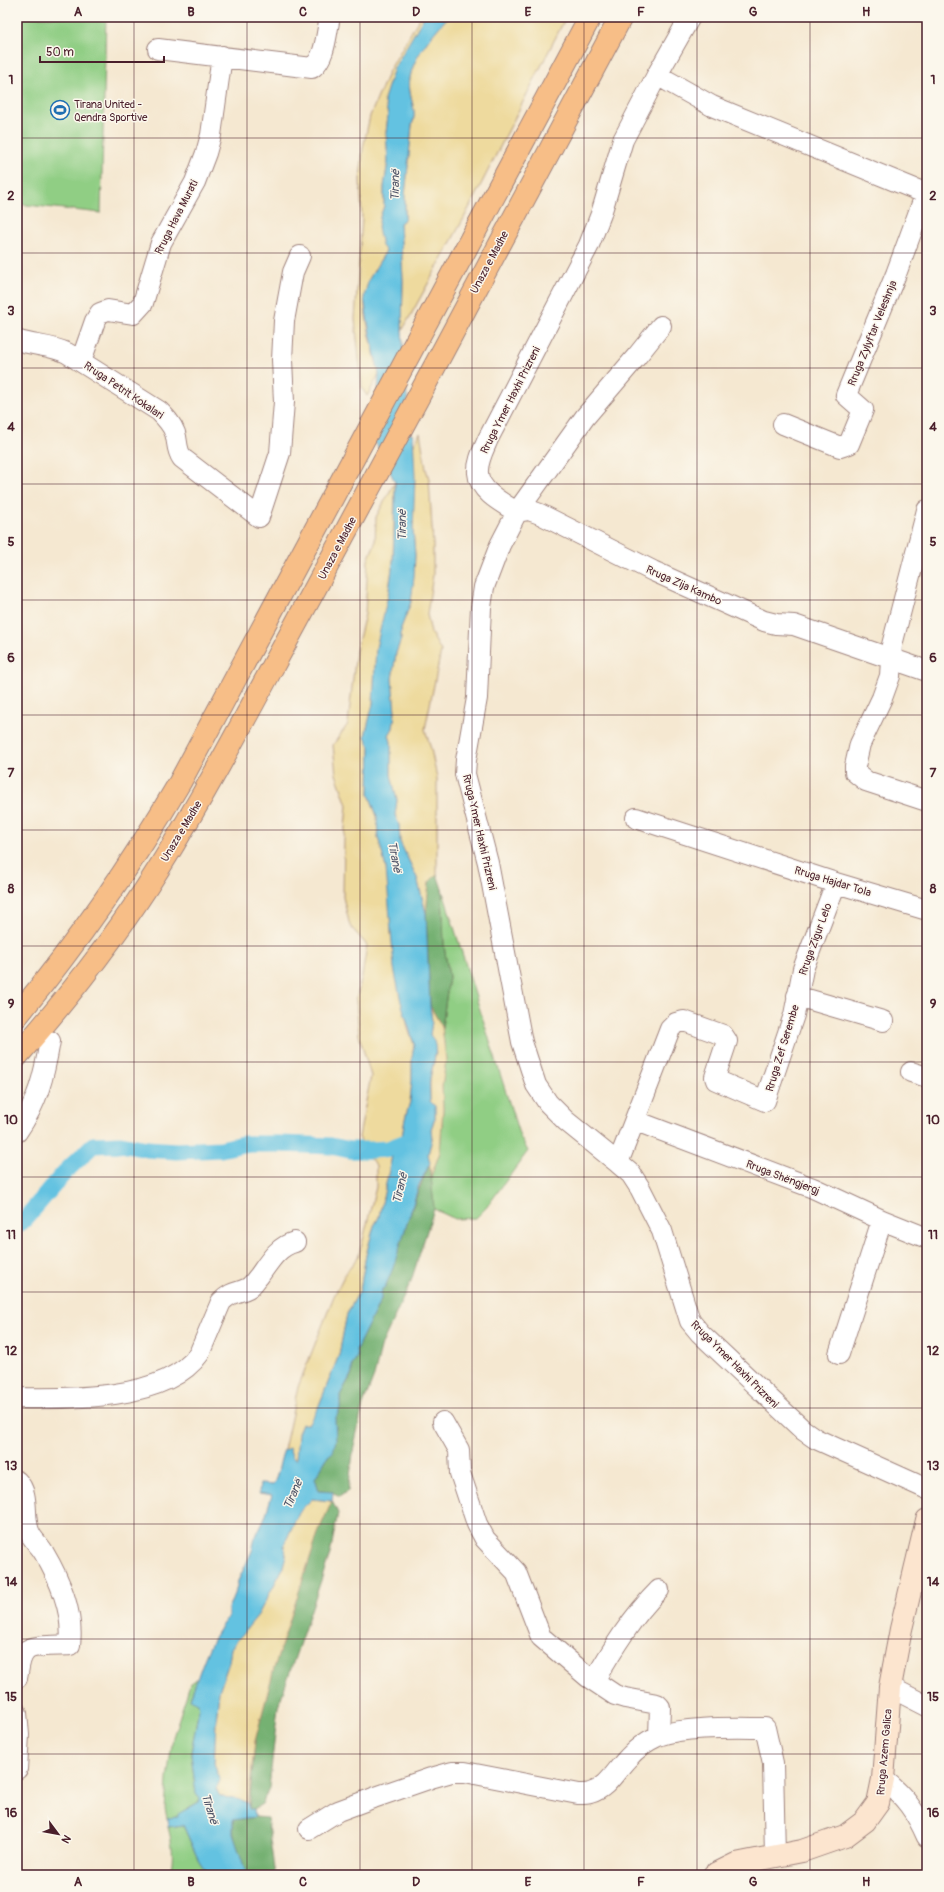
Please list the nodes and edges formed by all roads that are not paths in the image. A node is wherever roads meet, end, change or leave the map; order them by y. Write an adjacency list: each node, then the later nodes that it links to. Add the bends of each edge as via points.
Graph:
1 (330, 17): 6 (street, via 321,58 312,68)
2 (590, 17): 21 (highway, via 187,769 151,832)
3 (621, 17): 22 (highway, Unaza e Madhe, via 235,738 184,827)
4 (690, 17): 7 (street, Rruga Ymer Haxhi Prizreni)
5 (158, 49): 6 (street)
6 (222, 56): 12 (street, Rruga Hava Murati, via 211,135 206,153 195,182 161,243 143,303 133,314 108,310 100,312)
7 (657, 75): 8 (street, Rruga Zylyftar Veleshnja, via 712,106); 15 (street, Rruga Ymer Haxhi Prizreni, via 623,140 589,245 488,439 480,460 480,482 497,500)
8 (926, 192): 13 (street, Rruga Zylyftar Veleshnja, via 896,274 846,395 863,410 849,444 840,447)
9 (300, 256): 12 (street, Rruga Petrit Kokalari, via 293,272 284,321 284,402 280,453 259,517 182,458 177,452 175,433 159,411)
10 (661, 326): 15 (street, via 585,417)
11 (17, 340): 12 (street, Rruga Petrit Kokalari, via 57,348)
12 (81, 361)
13 (783, 424)
14 (927, 510): 16 (street, via 892,645)
15 (516, 512): 16 (street, Rruga Zija Kambo, via 529,510 540,514 653,571 764,621 802,627); 33 (street, Rruga Ymer Haxhi Prizreni, via 484,587 477,698 465,774 488,863 522,1042 536,1085 548,1103 582,1135)
16 (892, 659): 17 (street, Rruga Zija Kambo); 18 (street, via 890,676 882,698 860,744 855,772 866,781)
17 (927, 670)
18 (927, 801)
19 (636, 818): 20 (street, Rruga Hajdar Tola)
20 (836, 883): 23 (street, Rruga Hajdar Tola); 24 (street, Rruga Zigur Lelo, via 803,969)
21 (107, 898): 25 (highway, via 93,905 82,916); 26 (highway)
22 (134, 906): 29 (highway, Unaza e Madhe, via 76,985); 30 (highway, via 113,954 91,986)
23 (927, 910)
24 (797, 996): 27 (street, Rruga Zef Serembe); 31 (street, Rruga Zef Serembe, via 794,1015 765,1101 716,1080 726,1037 684,1021 670,1029)
25 (17, 997)
26 (17, 1016)
27 (883, 1021)
28 (50, 1041): 32 (street, via 38,1096)
29 (17, 1056)
30 (17, 1073)
31 (636, 1121): 33 (street, Rruga Zef Serembe); 34 (street, Rruga Shëngjergj, via 813,1188)
32 (17, 1132)
33 (618, 1163): 41 (street, Rruga Ymer Haxhi Prizreni, via 631,1174 649,1204 662,1231 690,1321 700,1333 803,1430 816,1439)
34 (882, 1220): 35 (street, Rruga Shëngjergj); 37 (street)
35 (927, 1238)
36 (295, 1242): 38 (street, via 280,1249 248,1288 235,1291 221,1302 199,1354 194,1362 184,1369 148,1387 110,1395)
37 (840, 1354)
38 (17, 1398)
39 (443, 1422): 45 (street, via 459,1450 460,1473 476,1524 485,1539 516,1572 541,1637)
40 (17, 1482): 44 (street, via 22,1486 25,1497 28,1530 43,1551 64,1596 72,1632 70,1645 26,1649)
41 (927, 1489)
42 (927, 1520): 46 (main road, Rruga Azem Galica, via 900,1629)
43 (659, 1590): 45 (street, via 628,1625)
44 (17, 1678)
45 (594, 1681): 49 (street, via 615,1695 657,1704 660,1707)
46 (890, 1687): 47 (street); 51 (main road, Rruga Azem Galica)
47 (927, 1706)
48 (17, 1713): 50 (street)
49 (659, 1736): 52 (street, via 627,1758 609,1781 590,1793 578,1794 465,1772 452,1772 338,1811); 54 (street, via 714,1728 765,1728 773,1763)
50 (17, 1769)
51 (883, 1779): 53 (street, via 911,1806); 54 (main road, Rruga Azem Galica, via 878,1803 865,1821 855,1829 829,1842)
52 (309, 1829)
53 (927, 1837)
54 (775, 1856): 55 (main road, Rruga Azem Galica, via 736,1864)
55 (714, 1875)

